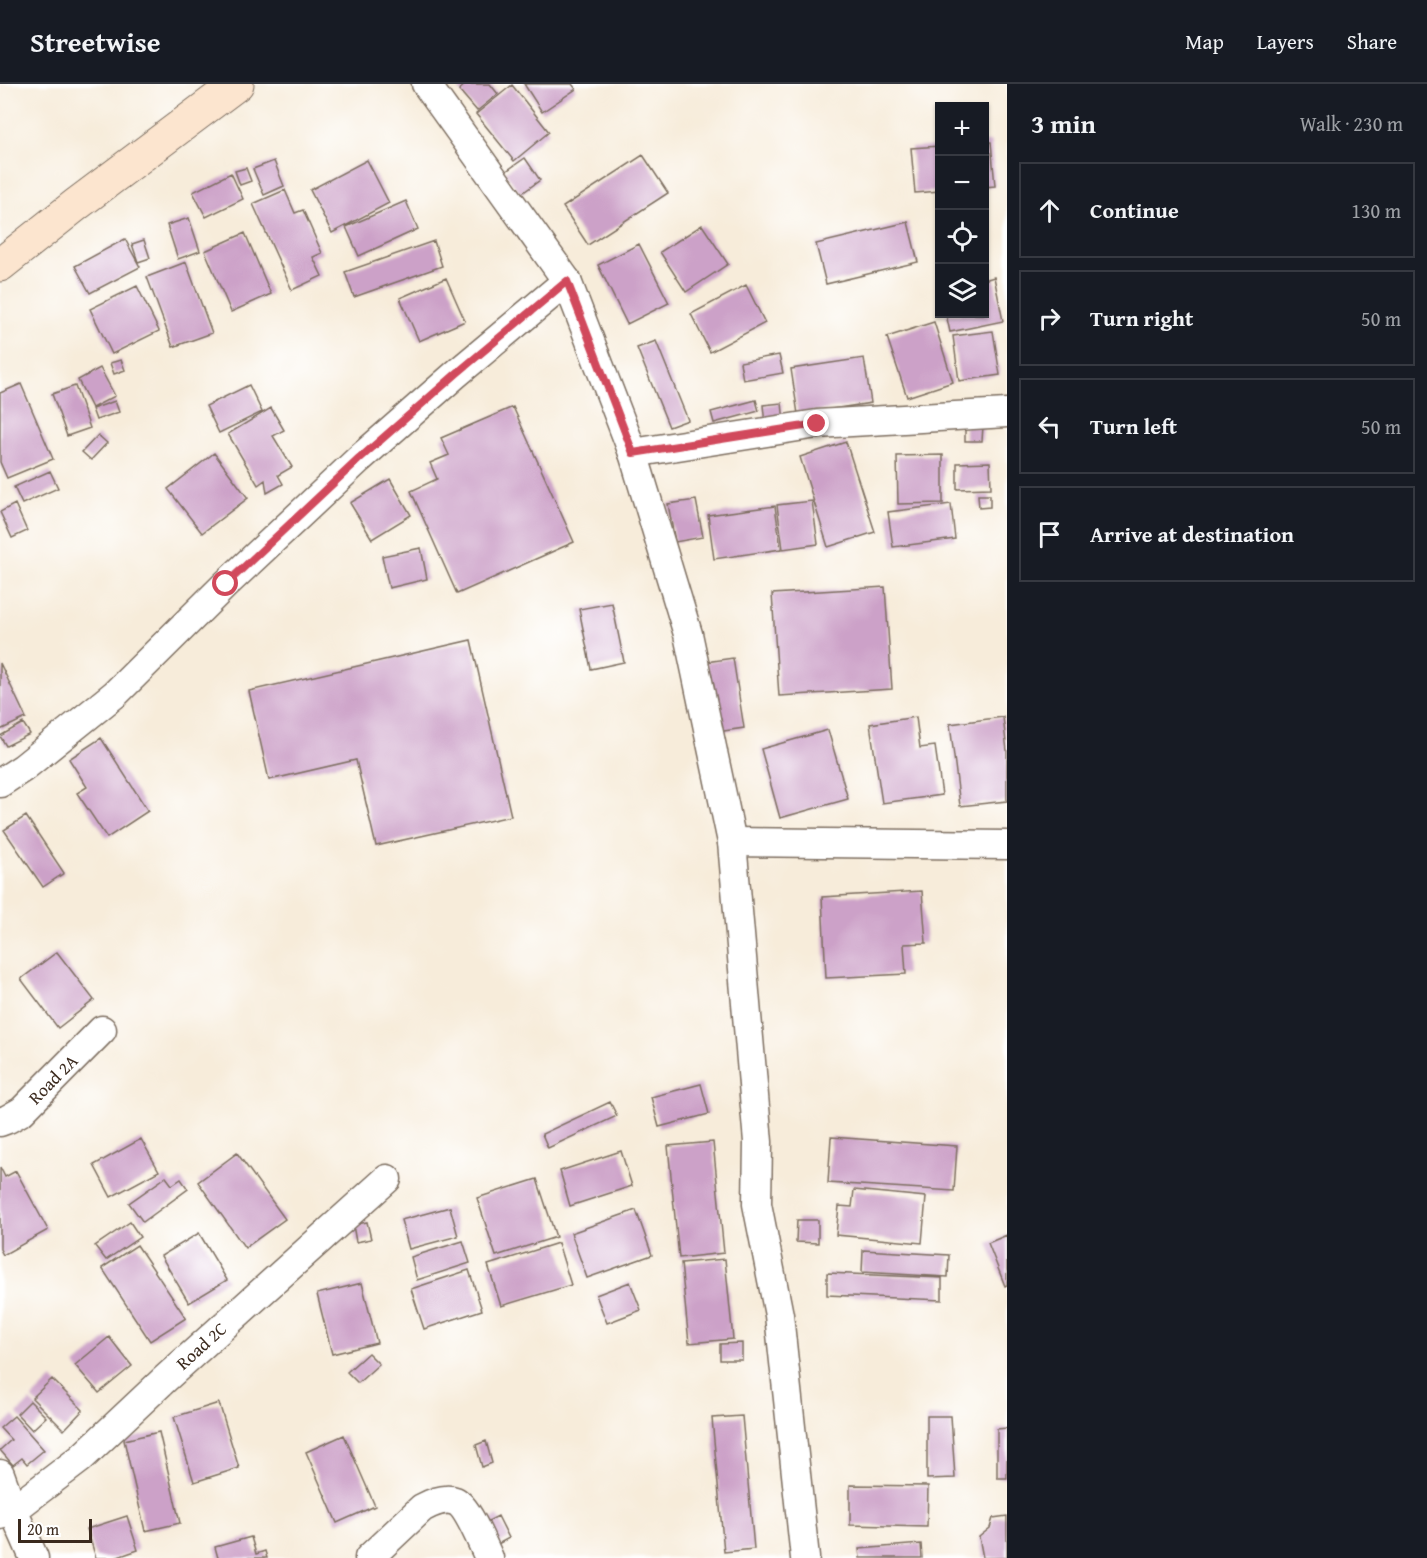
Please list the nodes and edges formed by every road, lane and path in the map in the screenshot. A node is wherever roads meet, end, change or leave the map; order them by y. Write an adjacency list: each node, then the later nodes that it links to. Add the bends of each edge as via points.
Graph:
1 (237, 84): 3 (street)
2 (426, 84): 4 (street)
3 (0, 265)
4 (567, 281): 6 (street); 7 (street, via 359,459 115,694)
5 (1007, 412): 6 (street, via 817,424)
6 (633, 453): 8 (street, via 688,634)
7 (0, 783)
8 (732, 842): 9 (street); 18 (street, via 758,1142 757,1204 779,1315)
9 (1007, 845)
10 (102, 1030): 11 (street, Road 2A, via 22,1111)
11 (0, 1122)
12 (387, 1179): 14 (street, Road 2C, via 80,1459)
13 (0, 1474): 14 (street)
14 (7, 1513): 15 (street)
15 (34, 1558)
16 (369, 1558): 17 (street, via 423,1508 441,1501 455,1501 466,1511)
17 (489, 1558)
18 (805, 1558)

